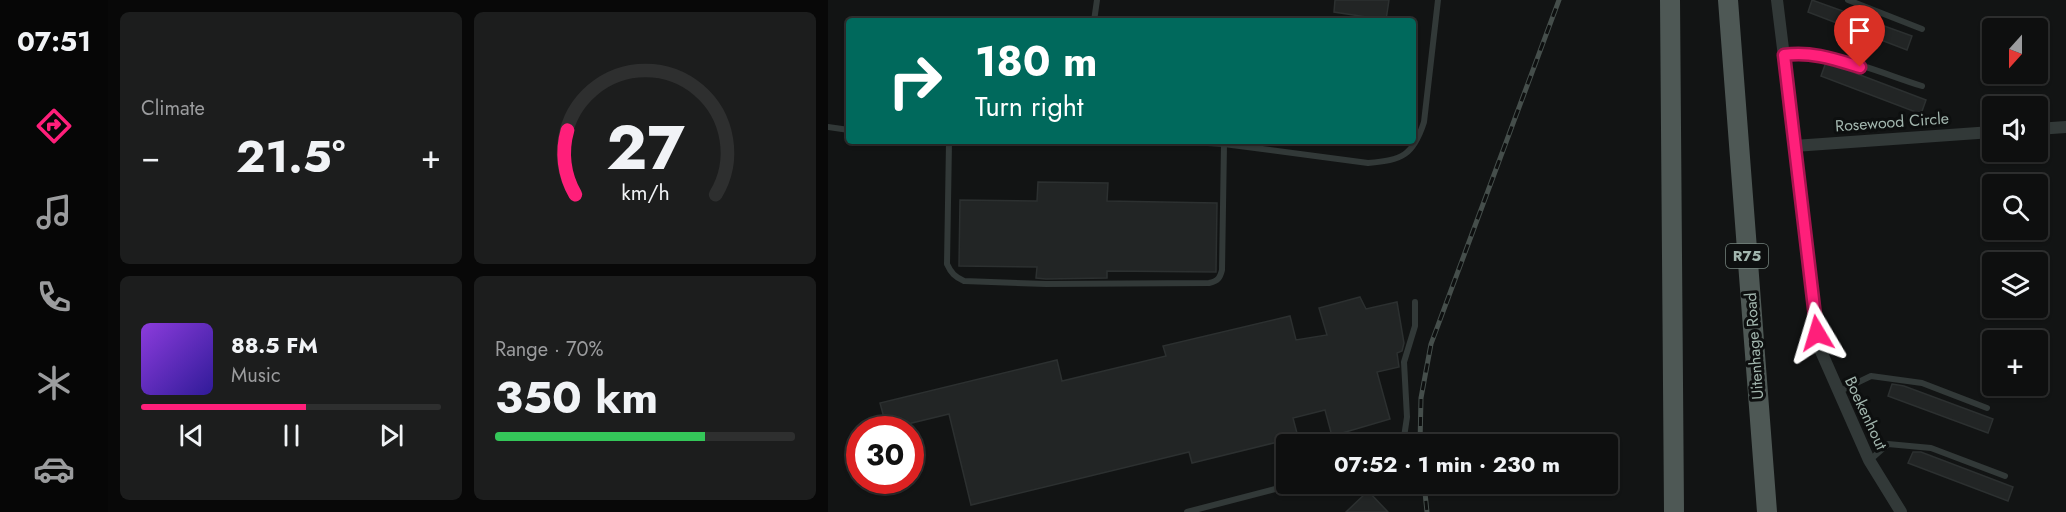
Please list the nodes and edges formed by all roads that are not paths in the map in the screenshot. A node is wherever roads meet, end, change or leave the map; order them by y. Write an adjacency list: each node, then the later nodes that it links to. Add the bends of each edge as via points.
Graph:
1 (1097, 0): 7 (lane)
2 (1438, 0): 16 (lane, via 1424,122)
3 (1670, 0): 29 (main road)
4 (1728, 0): 30 (main road, Uitenhage Road / R75)
5 (1778, 0): 9 (street, Boekenhout)
6 (1848, 0): 8 (lane)
7 (1094, 18)
8 (1922, 29)
9 (1784, 55): 10 (lane, via 1820,55); 20 (street, Boekenhout)
10 (1922, 86)
11 (828, 127): 14 (lane)
12 (2066, 127): 13 (street)
13 (2048, 128)
14 (846, 130)
15 (1982, 133): 20 (street, Rosewood Circle)
16 (1416, 143)
17 (949, 144): 18 (lane, via 950,271 964,281 1046,284 1216,281 1222,270)
18 (1224, 144): 19 (lane, via 1368,163 1392,161 1407,154)
19 (1415, 144)
20 (1794, 146): 22 (street, Boekenhout, via 1817,333)
21 (1415, 302): 24 (lane, via 1415,326 1404,362)
22 (1838, 392): 23 (lane, via 1871,376 1922,383); 25 (street, Boekenhout)
23 (1987, 408)
24 (1404, 434)
25 (1869, 460): 26 (lane, via 1888,444 1931,448); 31 (street, Boekenhout)
26 (2005, 476)
27 (1276, 489): 28 (lane)
28 (1187, 512)
29 (1674, 512)
30 (1767, 512)
31 (1901, 512)

